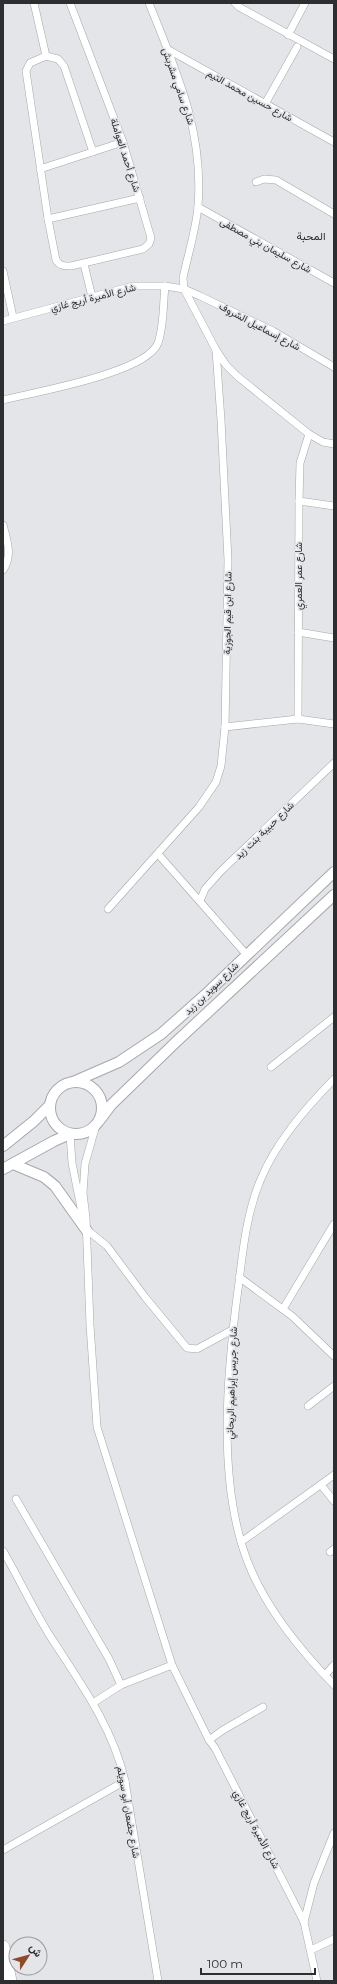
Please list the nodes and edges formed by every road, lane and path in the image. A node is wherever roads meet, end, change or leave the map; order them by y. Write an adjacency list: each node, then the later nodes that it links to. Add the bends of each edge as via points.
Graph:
1 (34, 3): 9 (street)
2 (70, 3): 12 (street, شارع أحمد العواملة)
3 (149, 3): 8 (street, شارع سامي مشربش)
4 (235, 3): 6 (street)
5 (305, 3): 6 (street)
6 (288, 35): 10 (street)
7 (297, 47): 11 (street)
8 (167, 49): 11 (street, شارع حسين محمد التيم); 18 (street, شارع سامي مشربش, via 190,111 195,134 199,180)
9 (46, 56): 14 (street, via 58,60 64,66); 15 (street, شارع أحمد العواملة, via 30,63 26,71)
10 (334, 59)
11 (265, 104): 13 (street, شارع حسين محمد التيم)
12 (123, 142): 14 (street); 17 (street, شارع أحمد العواملة)
13 (334, 142)
14 (92, 152): 15 (street)
15 (40, 169): 20 (street, شارع أحمد العواملة)
16 (256, 182): 19 (street, via 264,179 276,180)
17 (140, 198): 20 (street); 21 (street, شارع أحمد العواملة, via 150,232 149,244 143,249)
18 (198, 207): 23 (street, شارع سليمان بني مصطفى); 25 (street, شارع سامي مشربش, via 183,278)
19 (334, 214)
20 (48, 219): 21 (street, شارع أحمد العواملة, via 54,254 59,264)
21 (84, 264): 26 (street)
22 (3, 271): 27 (street)
23 (334, 283)
24 (165, 286): 25 (street, شارع الأميرة أريج غازي); 26 (street, شارع الأميرة أريج غازي, via 134,286); 31 (street, via 157,345 140,362 107,374)
25 (184, 289): 29 (street); 30 (street, شارع إسماعيل الشروف, via 273,331)
26 (92, 297): 27 (street, شارع الأميرة أريج غازي)
27 (13, 318): 28 (street, شارع الأميرة أريج غازي)
28 (3, 321)
29 (216, 350): 32 (street, via 237,376); 42 (street, شارع ابن قيم الجوزية, via 228,560)
30 (334, 367)
31 (3, 400)
32 (308, 434): 33 (street, via 323,442); 34 (street, شارع عمر العمري, via 300,463)
33 (334, 444)
34 (299, 501): 35 (street); 38 (street, شارع عمر العمري)
35 (334, 506)
36 (3, 525): 37 (street, via 9,556)
37 (3, 570)
38 (298, 632): 39 (street); 40 (street, شارع عمر العمري)
39 (334, 638)
40 (298, 719): 41 (street); 42 (street)
41 (334, 724)
42 (225, 727): 44 (street, شارع ابن قيم الجوزية, via 222,766 216,782 199,807)
43 (334, 763): 47 (street, شارع حبيبة بنت زيد, via 220,871)
44 (158, 854): 47 (street); 48 (street, شارع ابن قيم الجوزية)
45 (334, 872): 49 (main road, شارع سويد بن زيد)
46 (334, 895): 55 (main road, شارع سويد بن زيد, via 146,1071 111,1105)
47 (200, 901): 49 (street)
48 (108, 910)
49 (246, 954): 53 (main road, شارع سويد بن زيد, via 161,1034 119,1062)
50 (334, 1017): 51 (street)
51 (271, 1067)
52 (334, 1079): 62 (street, شارع جريس إبراهيم الريحاني, via 289,1132 261,1179 254,1195 245,1232)
53 (73, 1082): 54 (main road, via 54,1092); 55 (main road, via 89,1086 100,1097 102,1105)
54 (49, 1106): 56 (main road, via 52,1121 63,1132); 57 (main road)
55 (98, 1123): 56 (main road, via 82,1134); 61 (street, via 85,1164)
56 (70, 1134): 58 (main road); 61 (street, via 78,1199)
57 (3, 1146)
58 (13, 1164): 59 (main road); 61 (main road, via 44,1177 55,1186)
59 (3, 1169)
60 (334, 1224): 63 (street)
61 (87, 1231): 64 (street, via 107,1246 187,1348 197,1350); 74 (street, شارع الأميرة أريج غازي, via 97,1427)
62 (239, 1277): 63 (street); 64 (street, شارع جريس إبراهيم الريحاني)
63 (283, 1309): 65 (street)
64 (232, 1330): 72 (street, شارع جريس إبراهيم الريحاني, via 229,1460 233,1503)
65 (333, 1353)
66 (334, 1386): 67 (street)
67 (308, 1406)
68 (334, 1475): 69 (street)
69 (321, 1485): 71 (street); 72 (street)
70 (16, 1498): 77 (street)
71 (334, 1502)
72 (241, 1542): 76 (street, شارع جريس إبراهيم الريحاني, via 265,1597 287,1631)
73 (3, 1552): 79 (street, شارع جضعان أبو سويلم, via 42,1622)
74 (172, 1664): 77 (street); 81 (street, شارع الأميرة أريج غازي)
75 (334, 1665): 76 (street)
76 (325, 1675): 78 (street, شارع جريس إبراهيم الريحاني)
77 (121, 1685): 79 (street)
78 (334, 1685)
79 (93, 1703): 82 (street, شارع جضعان أبو سويلم, via 110,1734)
80 (263, 1707): 81 (street)
81 (209, 1740): 85 (street, شارع الأميرة أريج غازي)
82 (125, 1781): 84 (street); 90 (street, شارع جضعان أبو سويلم)
83 (334, 1833): 85 (street, via 314,1883)
84 (3, 1850)
85 (304, 1922): 88 (street, شارع الأميرة أريج غازي)
86 (334, 1939): 88 (street)
87 (3, 1947): 89 (highway)
88 (311, 1950): 91 (street, شارع الأميرة أريج غازي)
89 (10, 1981)
90 (158, 1981)
91 (317, 1981)

